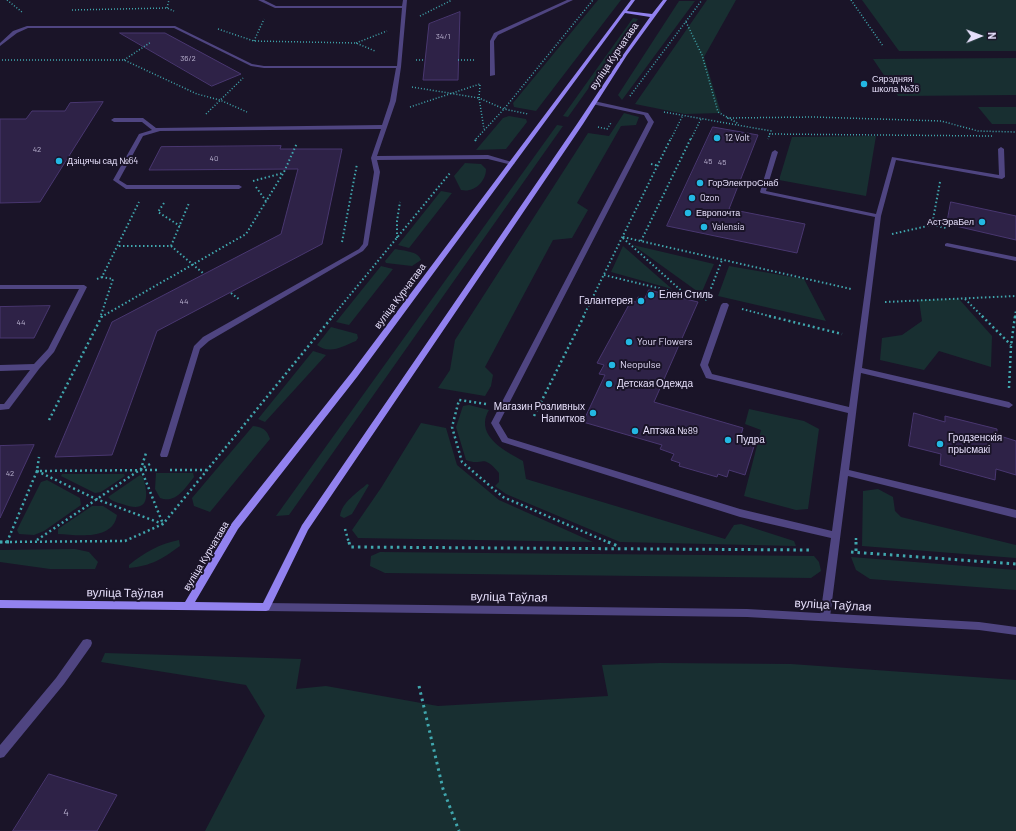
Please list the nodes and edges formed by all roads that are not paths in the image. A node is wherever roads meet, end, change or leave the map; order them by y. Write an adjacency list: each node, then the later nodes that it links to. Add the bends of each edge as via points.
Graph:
1 (260, 0): 6 (street, via 275,7)
2 (405, 0): 6 (street)
3 (571, 0): 11 (street, via 496,34 492,42)
4 (633, 0): 7 (main road, вуліца Курчатава)
5 (665, 0): 8 (main road, вуліца Курчатава)
6 (404, 7): 10 (street)
7 (625, 12): 8 (main road); 19 (main road, вуліца Курчатава)
8 (654, 16): 12 (main road, вуліца Курчатава)
9 (0, 45): 10 (street, via 15,32 27,28 176,26 251,65)
10 (399, 67): 14 (street)
11 (492, 75)
12 (594, 103): 35 (street, via 646,114 651,122 494,423 505,440 740,513); 38 (main road, вуліца Курчатава, via 305,528)
13 (114, 120): 15 (street, via 144,120)
14 (383, 127): 15 (street); 18 (street)
15 (155, 130): 20 (street, via 141,134 116,180 126,188)
16 (1001, 149): 21 (street, via 1002,176 894,158)
17 (775, 152): 21 (street, via 763,192)
18 (374, 158): 19 (street, via 488,157); 32 (street, via 377,172 366,244 361,250 206,340 197,348)
19 (512, 163): 37 (main road, вуліца Курчатава, via 354,375 235,526)
20 (239, 187)
21 (878, 216): 28 (street)
22 (947, 245): 23 (street)
23 (1016, 259)
24 (0, 287): 26 (street, via 84,287 51,350)
25 (725, 305): 31 (street, via 704,365 709,376)
26 (36, 367): 27 (street); 30 (street, via 6,407)
27 (0, 368)
28 (858, 370): 29 (street); 31 (street)
29 (1009, 405)
30 (0, 407)
31 (852, 411): 33 (street)
32 (164, 455)
33 (844, 472): 34 (street); 35 (street)
34 (1016, 514)
35 (836, 536): 39 (street)
36 (0, 604): 37 (main road, вуліца Таўлая)
37 (187, 607): 38 (main road, вуліца Таўлая)
38 (266, 607): 39 (street, вуліца Таўлая, via 747,613)
39 (825, 617): 40 (street, вуліца Таўлая, via 979,626)
40 (1016, 631)
41 (87, 643): 42 (street, via 60,681)
42 (0, 753)

